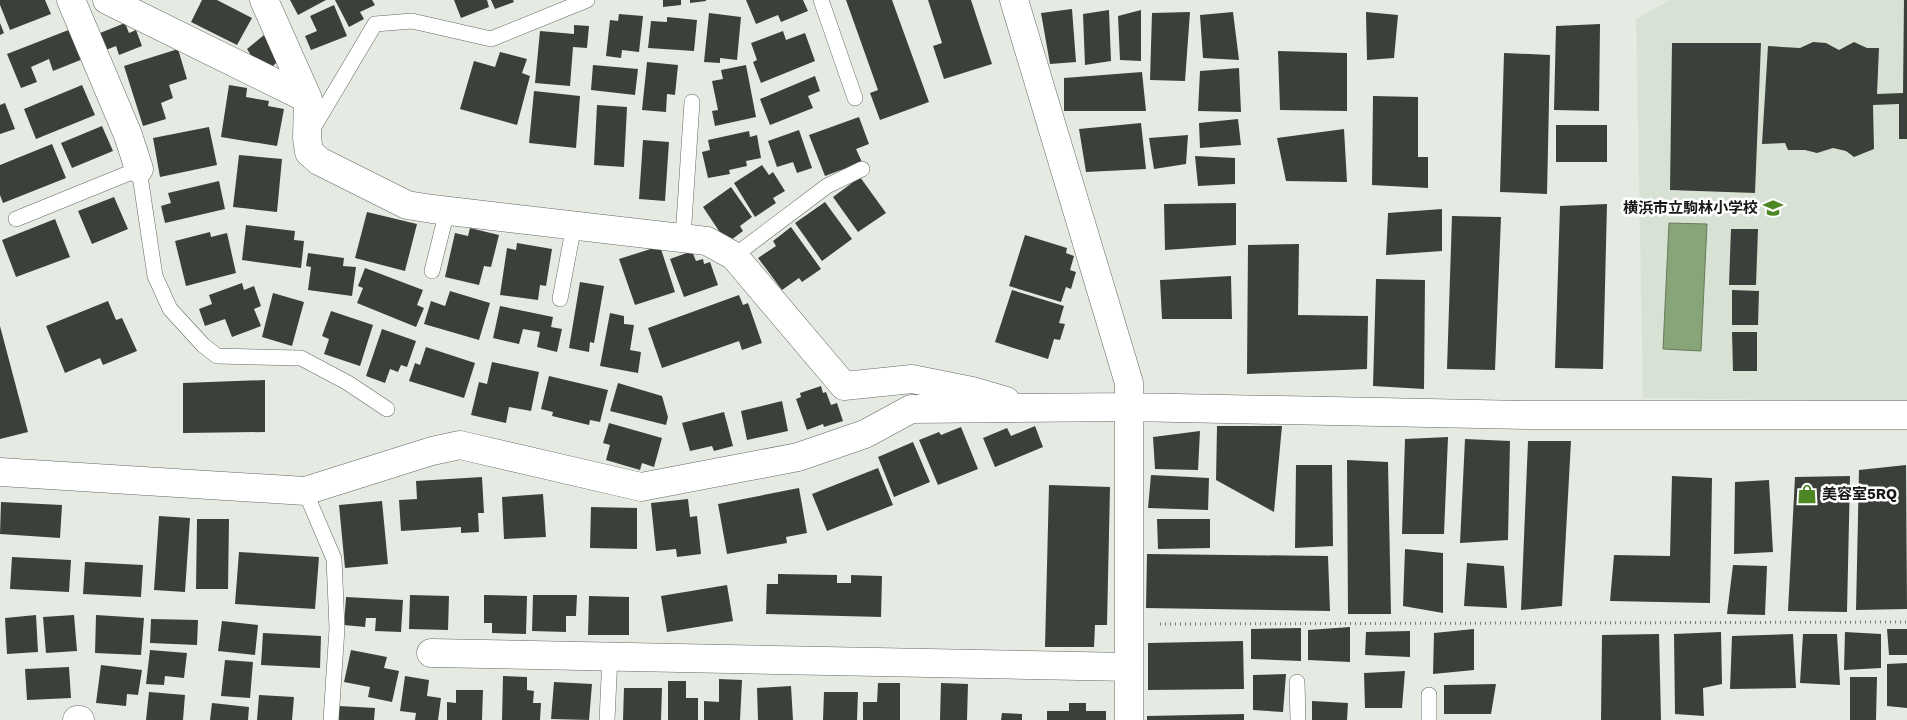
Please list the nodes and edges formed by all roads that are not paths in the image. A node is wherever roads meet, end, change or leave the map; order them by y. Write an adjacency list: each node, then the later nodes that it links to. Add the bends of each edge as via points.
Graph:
1 (70, 0): 11 (street, via 128,135)
2 (108, 0): 8 (street)
3 (264, 0): 8 (street)
4 (588, 0): 10 (lane, via 492,39 412,21 375,24)
5 (821, 0): 7 (lane)
6 (1014, 0): 20 (street, via 1129,383)
7 (855, 98)
8 (308, 99): 10 (street)
9 (692, 102): 16 (lane)
10 (307, 138): 13 (street, via 309,152 319,161 406,205)
11 (139, 169): 14 (lane); 21 (lane, via 155,276 170,309 203,345 217,356 301,358)
12 (862, 169): 17 (lane, via 827,186)
13 (447, 211): 15 (street); 18 (lane)
14 (16, 219)
15 (574, 225): 16 (street); 19 (lane)
16 (683, 237): 17 (street, via 707,241)
17 (734, 256): 22 (street, via 844,386 912,379 972,390)
18 (432, 271)
19 (560, 298)
20 (1129, 407): 22 (street); 23 (street, via 1526,415); 28 (street)
21 (387, 409)
22 (1031, 409): 25 (street, via 911,409 865,434 798,457 641,487 460,445 432,450)
23 (1907, 415)
24 (0, 472): 25 (street)
25 (306, 491): 31 (lane, via 334,559 337,628)
26 (431, 653): 27 (street)
27 (610, 656): 28 (street); 32 (lane)
28 (1129, 667): 33 (street)
29 (1297, 682): 34 (lane)
30 (1429, 695): 35 (lane)
31 (331, 720)
32 (607, 720)
33 (1128, 720)
34 (1298, 720)
35 (1428, 720)

